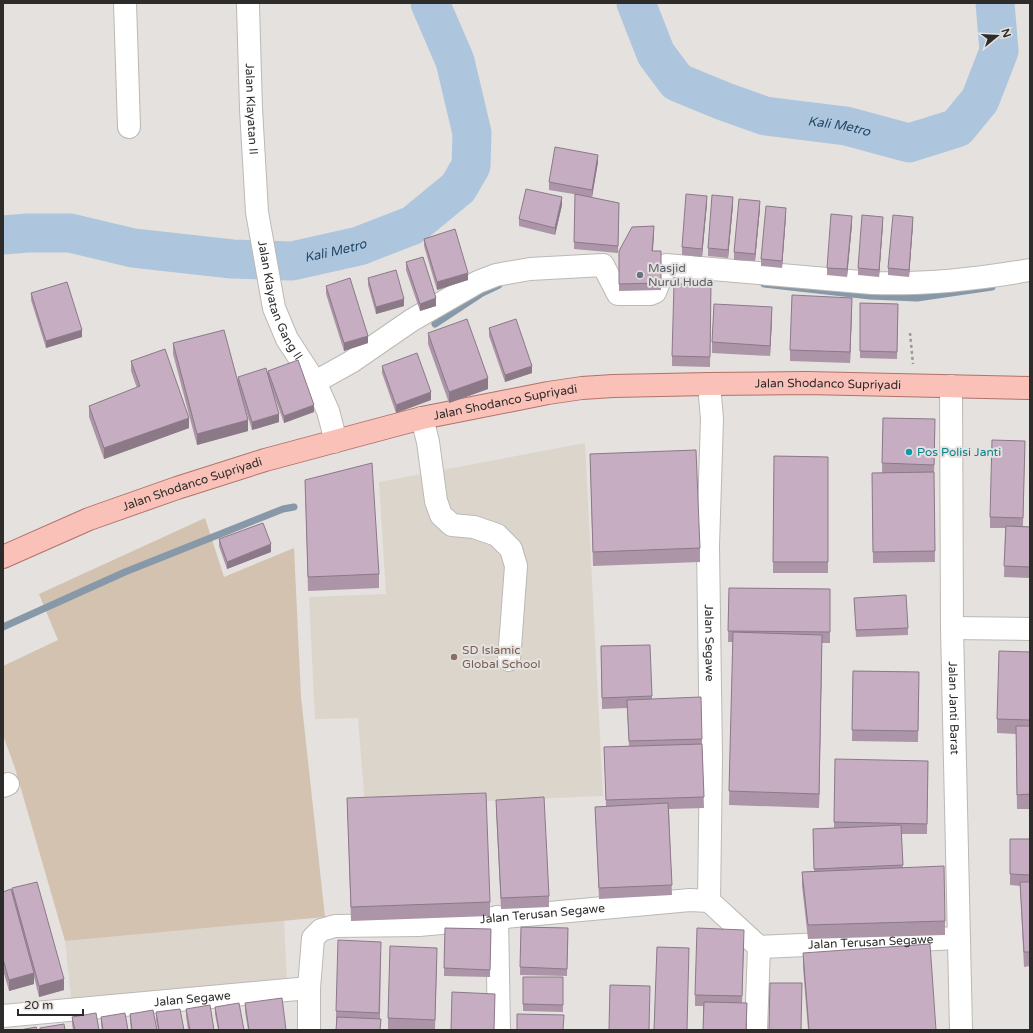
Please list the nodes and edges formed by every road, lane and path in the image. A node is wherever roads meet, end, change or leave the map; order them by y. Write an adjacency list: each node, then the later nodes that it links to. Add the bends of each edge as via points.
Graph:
1 (124, 3): 3 (street)
2 (249, 4): 4 (street, Jalan Klayatan II, via 251,109)
3 (129, 127)
4 (258, 212): 7 (street, Jalan Klayatan Gang II, via 274,308 286,339)
5 (1030, 270): 7 (street, via 903,284 666,265 655,292 618,294 603,265 530,269 496,275 478,282 412,320 351,362)
6 (910, 333): 9 (path)
7 (315, 382): 13 (street, via 328,411)
8 (709, 384): 9 (main road, Jalan Shodanco Supriyadi); 12 (main road, Jalan Shodanco Supriyadi, via 582,388); 18 (street, Jalan Segawe, via 712,418 708,546 711,758)
9 (914, 385): 10 (main road, Jalan Shodanco Supriyadi)
10 (951, 386): 11 (main road, Jalan Shodanco Supriyadi); 15 (street, Jalan Janti Barat)
11 (1030, 388)
12 (422, 418): 13 (main road, Jalan Shodanco Supriyadi); 17 (street, via 436,501 441,515 452,525 474,527 497,535 511,549 516,566)
13 (334, 442): 14 (main road, Jalan Shodanco Supriyadi, via 265,460 177,488 89,519)
14 (3, 557)
15 (952, 628): 16 (street); 20 (street, Jalan Janti Barat)
16 (1030, 629)
17 (509, 660)
18 (709, 901): 19 (street, Jalan Terusan Segawe, via 690,900); 21 (street)
19 (497, 917): 22 (street, Jalan Terusan Segawe, via 419,925 335,926 321,930 313,938); 25 (street)
20 (959, 938): 21 (street, Jalan Terusan Segawe); 27 (street, Jalan Janti Barat)
21 (758, 947): 26 (street)
22 (309, 988): 23 (street, Jalan Segawe); 24 (street)
23 (3, 1016)
24 (309, 1030)
25 (499, 1030)
26 (756, 1030)
27 (961, 1030)

